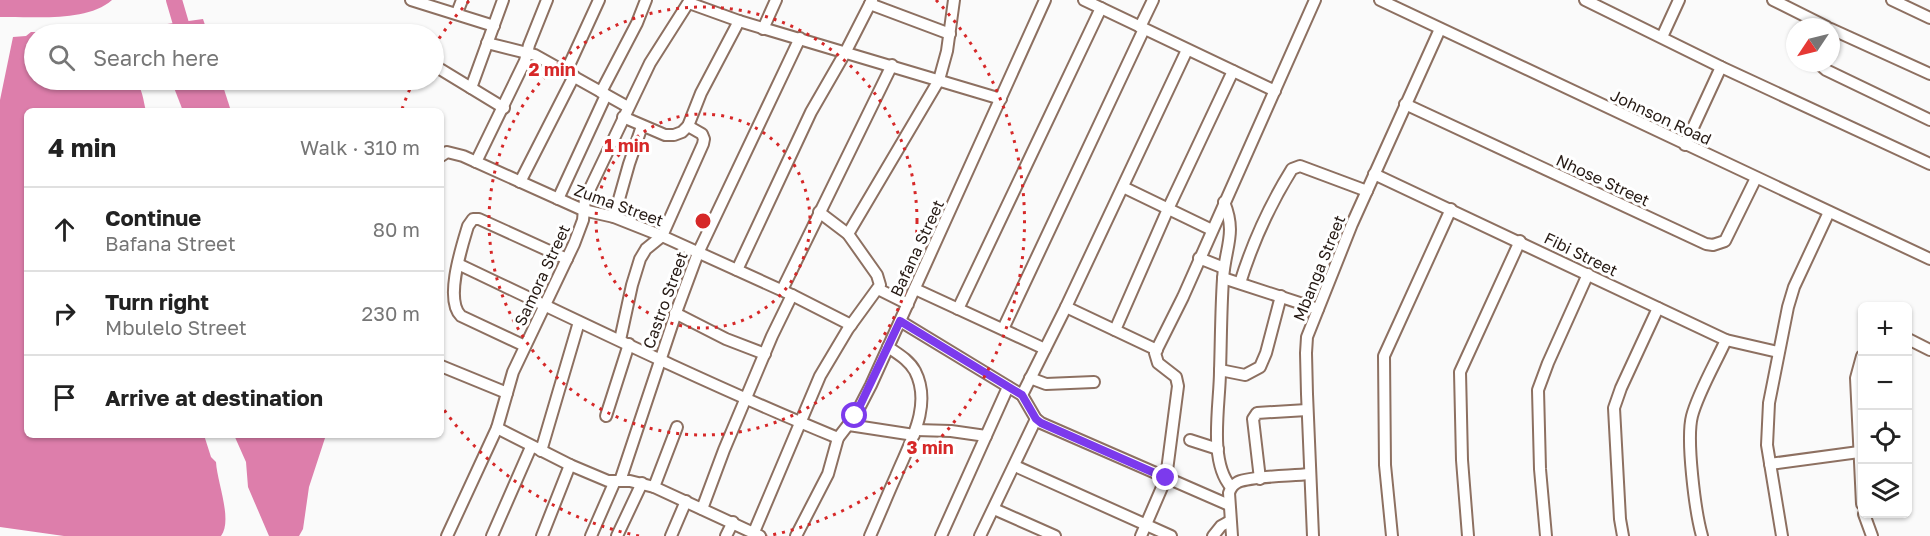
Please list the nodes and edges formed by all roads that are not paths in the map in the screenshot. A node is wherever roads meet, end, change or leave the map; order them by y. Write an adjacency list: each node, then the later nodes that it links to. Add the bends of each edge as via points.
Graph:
1 (413, 0): 21 (street)
2 (462, 0): 21 (street)
3 (503, 0): 25 (street)
4 (547, 0): 35 (street)
5 (599, 0): 42 (street)
6 (646, 0): 47 (street)
7 (776, 0): 27 (street)
8 (1045, 0): 48 (street, Bafana Street)
9 (1084, 0): 20 (street)
10 (1153, 0): 26 (street)
11 (1315, 0): 46 (street)
12 (1380, 0): 28 (street, Johnson Road)
13 (1679, 0): 31 (street)
14 (1773, 0): 22 (street)
15 (1892, 0): 23 (street)
16 (689, 1): 24 (street); 51 (street, Samora Street, via 650,63)
17 (958, 1): 29 (street)
18 (1592, 1): 31 (street)
19 (871, 2): 29 (street); 36 (street)
20 (1098, 5): 26 (street); 93 (street)
21 (457, 13): 25 (street)
22 (1807, 18)
23 (1930, 18)
24 (739, 21): 27 (street); 54 (street)
25 (494, 26): 33 (street)
26 (1142, 28): 34 (street); 99 (street)
27 (763, 29): 32 (street)
28 (1440, 29): 49 (street, Mbanga Street); 55 (street, Johnson Road)
29 (950, 34): 44 (street)
30 (1840, 35): 43 (street)
31 (1662, 37): 38 (street)
32 (800, 38): 36 (street); 76 (street, Castro Street)
33 (487, 42): 35 (street); 45 (street)
34 (1187, 50): 39 (street); 62 (street)
35 (527, 53): 42 (street); 50 (street)
36 (845, 53): 37 (street); 81 (street, via 811,111)
37 (892, 65): 44 (street); 69 (street)
38 (1721, 67): 55 (street); 58 (street)
39 (1233, 71): 46 (street); 66 (street)
40 (444, 72): 45 (street)
41 (1830, 72): 52 (street)
42 (570, 74): 47 (street); 61 (street)
43 (1930, 74)
44 (939, 80): 48 (street); 73 (street)
45 (471, 88): 50 (street)
46 (1275, 91): 65 (street)
47 (603, 93): 51 (street); 64 (street)
48 (1001, 99): 86 (street, Bafana Street)
49 (1405, 104): 59 (street, Mbanga Street); 60 (street, Nhose Street, via 1706,244 1725,241)
50 (504, 108): 57 (street)
51 (626, 112): 53 (street); 68 (street, Samora Street)
52 (1930, 120)
53 (642, 126): 54 (street, via 670,135); 71 (street)
54 (688, 126): 74 (street, via 704,139)
55 (1685, 145): 60 (street, Johnson Road)
56 (444, 155): 57 (street, Zuma Street, via 450,152)
57 (476, 162): 61 (street, Zuma Street)
58 (1930, 164)
59 (1374, 174): 63 (street, Mbanga Street); 67 (street, Fibi Street)
60 (1756, 178): 70 (street, Johnson Road)
61 (519, 182): 64 (street, Zuma Street)
62 (1123, 187): 66 (street); 91 (street)
63 (1366, 191): 84 (street, via 1300,166 1292,169 1270,206); 94 (street, Mbanga Street)
64 (558, 199): 68 (street, Zuma Street)
65 (1224, 202): 72 (street); 82 (street, via 1232,222)
66 (1168, 209): 72 (street); 100 (street)
67 (1451, 209): 75 (street, Fibi Street); 172 (street, via 1384,356 1385,465)
68 (583, 210): 71 (street, Zuma Street); 78 (street, Samora Street, via 581,226)
69 (819, 212): 73 (street); 87 (street)
70 (1829, 212): 79 (street, Johnson Road); 109 (street, via 1794,287)
71 (614, 217): 74 (street, Zuma Street)
72 (1212, 230): 77 (street)
73 (848, 234): 85 (street, via 879,279)
74 (662, 236): 76 (street, Zuma Street); 103 (street, via 640,259 632,285)
75 (1520, 241): 83 (street, Fibi Street); 173 (street, via 1461,372)
76 (698, 253): 81 (street, Zuma Street); 95 (street, Castro Street)
77 (1199, 258): 82 (street); 107 (street)
78 (567, 259): 80 (street, via 476,218 468,226); 90 (street, Samora Street)
79 (1930, 259)
80 (458, 264): 90 (street); 104 (street, via 454,288 458,313)
81 (737, 270): 87 (street, Zuma Street)
82 (1223, 274): 84 (street); 113 (street)
83 (1588, 274): 92 (street, Fibi Street); 174 (street, via 1538,390)
84 (1240, 284): 88 (street)
85 (878, 289): 89 (street); 98 (street)
86 (915, 289): 89 (street, Bafana Street); 93 (street)
87 (787, 292): 98 (street, Zuma Street); 110 (street)
88 (1281, 296): 94 (street); 113 (street, via 1260,367 1245,375)
89 (908, 304): 96 (street, Bafana Street)
90 (545, 305): 97 (street); 104 (street, Samora Street)
91 (1066, 307): 100 (street); 106 (street)
92 (1658, 308): 101 (street, Fibi Street); 175 (street, via 1614,408)
93 (958, 309): 99 (street)
94 (1318, 309): 121 (street, Mbanga Street, via 1306,344)
95 (675, 313): 110 (street); 111 (street, Castro Street)
96 (900, 321): 105 (street, Bafana Street); 117 (street)
97 (579, 322): 103 (street); 133 (street)
98 (850, 325): 125 (street, via 820,376)
99 (1003, 329): 106 (street)
100 (1114, 330): 107 (street)
101 (1726, 339): 109 (street, Fibi Street); 176 (street, via 1690,424)
102 (1912, 341): 108 (street)
103 (625, 342): 111 (street); 123 (street)
104 (525, 346): 118 (street, Samora Street)
105 (888, 346): 126 (street, Bafana Street); 129 (street, via 910,363 919,382 921,411)
106 (1046, 349): 115 (street)
107 (1157, 350): 140 (street, via 1158,363 1176,377 1178,387)
108 (1930, 350)
109 (1778, 352): 136 (street, via 1767,425)
110 (765, 354): 120 (street)
111 (660, 359): 120 (street); 142 (street, Castro Street)
112 (444, 367): 118 (street)
113 (1220, 370): 134 (street)
114 (1858, 372): 122 (street)
115 (1030, 378): 116 (street, via 1046,384); 119 (street)
116 (1094, 382)
117 (1008, 387): 119 (street); 130 (street)
118 (507, 393): 128 (street, Samora Street)
119 (1022, 395): 124 (street)
120 (747, 400): 125 (street); 148 (street)
121 (1307, 410): 139 (street, Mbanga Street); 141 (street, via 1257,413 1253,419)
122 (1858, 415)
123 (606, 416)
124 (1036, 419): 138 (street); 140 (street)
125 (800, 423): 131 (street); 154 (street)
126 (849, 425): 129 (street); 131 (street, Bafana Street)
127 (677, 427): 144 (street)
128 (497, 428): 133 (street); 155 (street, Samora Street)
129 (915, 432): 130 (street, via 951,431); 163 (street)
130 (986, 436): 164 (street)
131 (838, 438): 162 (street, Bafana Street, via 828,474)
132 (1190, 440): 134 (street)
133 (536, 449): 137 (street); 156 (street)
134 (1218, 449): 145 (street, via 1222,475)
135 (1858, 452): 136 (street)
136 (1770, 464): 177 (street)
137 (570, 465): 142 (street); 157 (street)
138 (1015, 466): 149 (street); 153 (street)
139 (1309, 474): 141 (street); 171 (street, Mbanga Street)
140 (1166, 478): 147 (street); 153 (street)
141 (1260, 479): 145 (street)
142 (618, 481): 143 (street); 158 (street, Castro Street)
143 (642, 483): 144 (street); 159 (street)
144 (654, 487): 146 (street)
145 (1231, 487): 147 (street)
146 (686, 501): 148 (street); 160 (street)
147 (1229, 506): 151 (street)
148 (702, 509): 152 (street)
149 (994, 509): 165 (street); 166 (street)
150 (1866, 518): 178 (street)
151 (1230, 521): 169 (street); 170 (street)
152 (733, 522): 154 (street); 161 (street)
153 (1146, 525): 167 (street); 168 (street)
154 (757, 534)
155 (447, 536)
156 (492, 536)
157 (542, 536)
158 (591, 536)
159 (617, 536)
160 (671, 536)
161 (726, 536)
162 (796, 536)
163 (870, 536)
164 (941, 536)
165 (980, 536)
166 (1055, 536)
167 (1141, 536)
168 (1171, 536)
169 (1213, 536)
170 (1232, 536)
171 (1313, 536)
172 (1392, 536)
173 (1468, 536)
174 (1546, 536)
175 (1623, 536)
176 (1701, 536)
177 (1782, 536)
178 (1872, 536)

